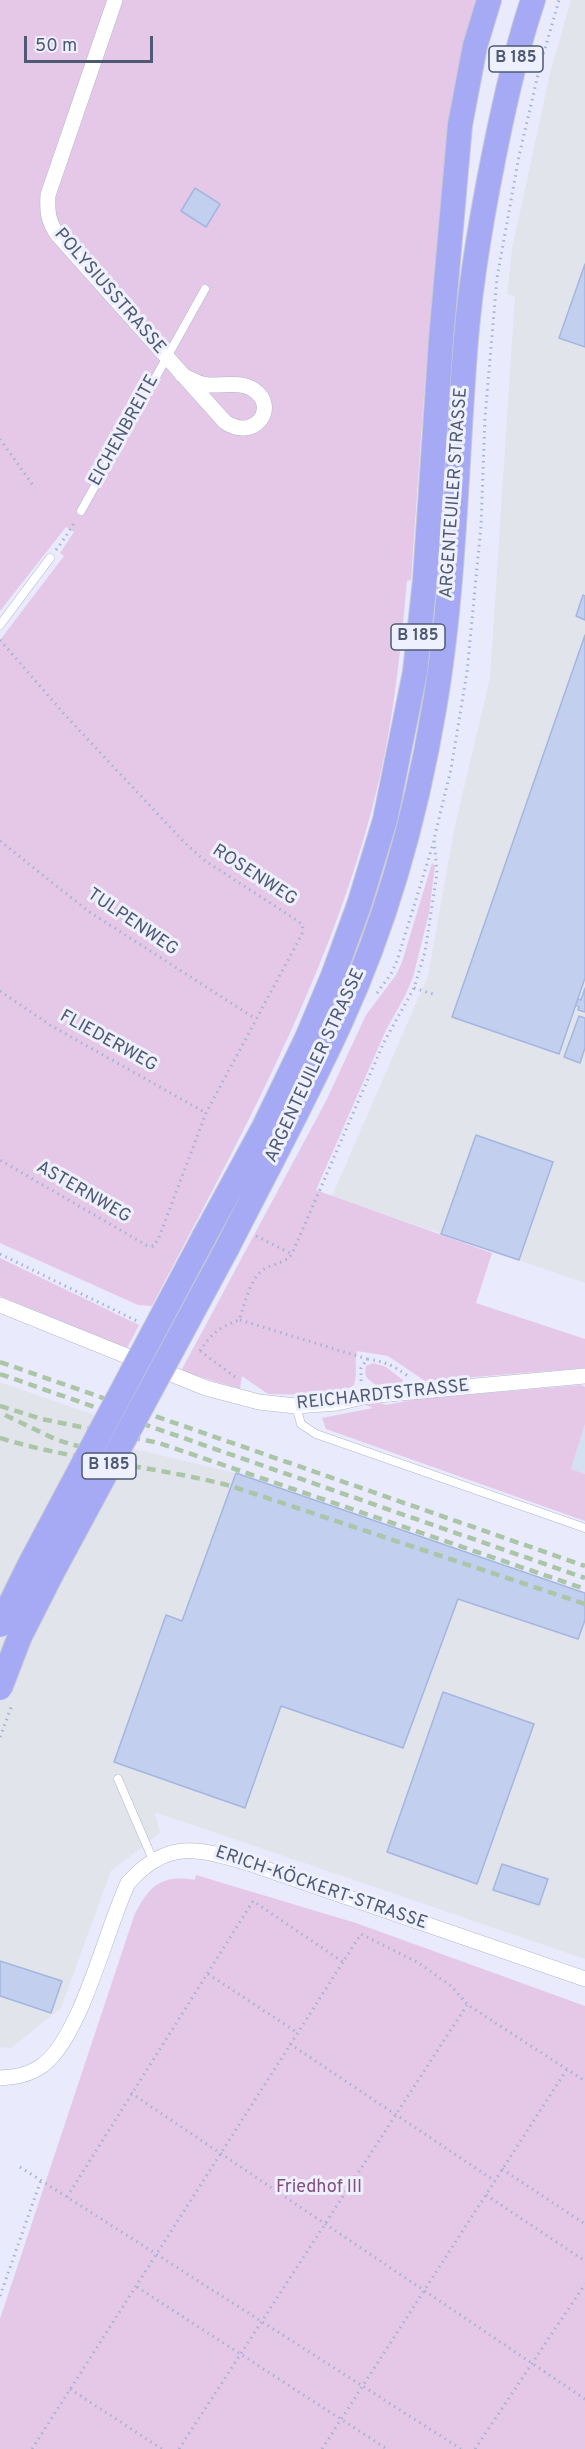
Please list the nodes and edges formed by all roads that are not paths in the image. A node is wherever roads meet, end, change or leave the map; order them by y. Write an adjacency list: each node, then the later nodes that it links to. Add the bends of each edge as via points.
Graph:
1 (115, 0): 5 (street, POLYSIUSSTRASSE, via 48,195 47,211 57,234)
2 (489, 0): 14 (main road, ARGENTEUILER STRASSE / B 185, bridge, via 460,125 423,591 414,672 385,820 359,905 312,1028 264,1127)
3 (533, 0): 15 (main road, ARGENTEUILER STRASSE / B 185, bridge, via 502,119 473,275 444,638 434,710 393,881 342,1019 226,1248 53,1571 20,1636)
4 (205, 289): 5 (lane, EICHENBREITE)
5 (166, 357): 6 (street, POLYSIUSSTRASSE); 7 (lane, EICHENBREITE)
6 (182, 375): 6 (street, POLYSIUSSTRASSE, via 233,428 243,430 260,422 264,405 253,389 197,383)
7 (81, 511)
8 (50, 558): 9 (lane)
9 (0, 625)
10 (0, 1305): 12 (street, REICHARDTSTRASSE, via 151,1367 234,1396)
11 (585, 1376): 12 (street, REICHARDTSTRASSE)
12 (296, 1406): 13 (lane, via 307,1430)
13 (585, 1528)
14 (0, 1625)
15 (0, 1688)
16 (118, 1779): 17 (lane)
17 (153, 1860): 18 (street, ERICH-KÖCKERT-STRASSE, via 189,1849 208,1851); 19 (street, ERICH-KÖCKERT-STRASSE, via 128,1883 76,2016 54,2052 24,2076)
18 (585, 1979)
19 (0, 2078)

